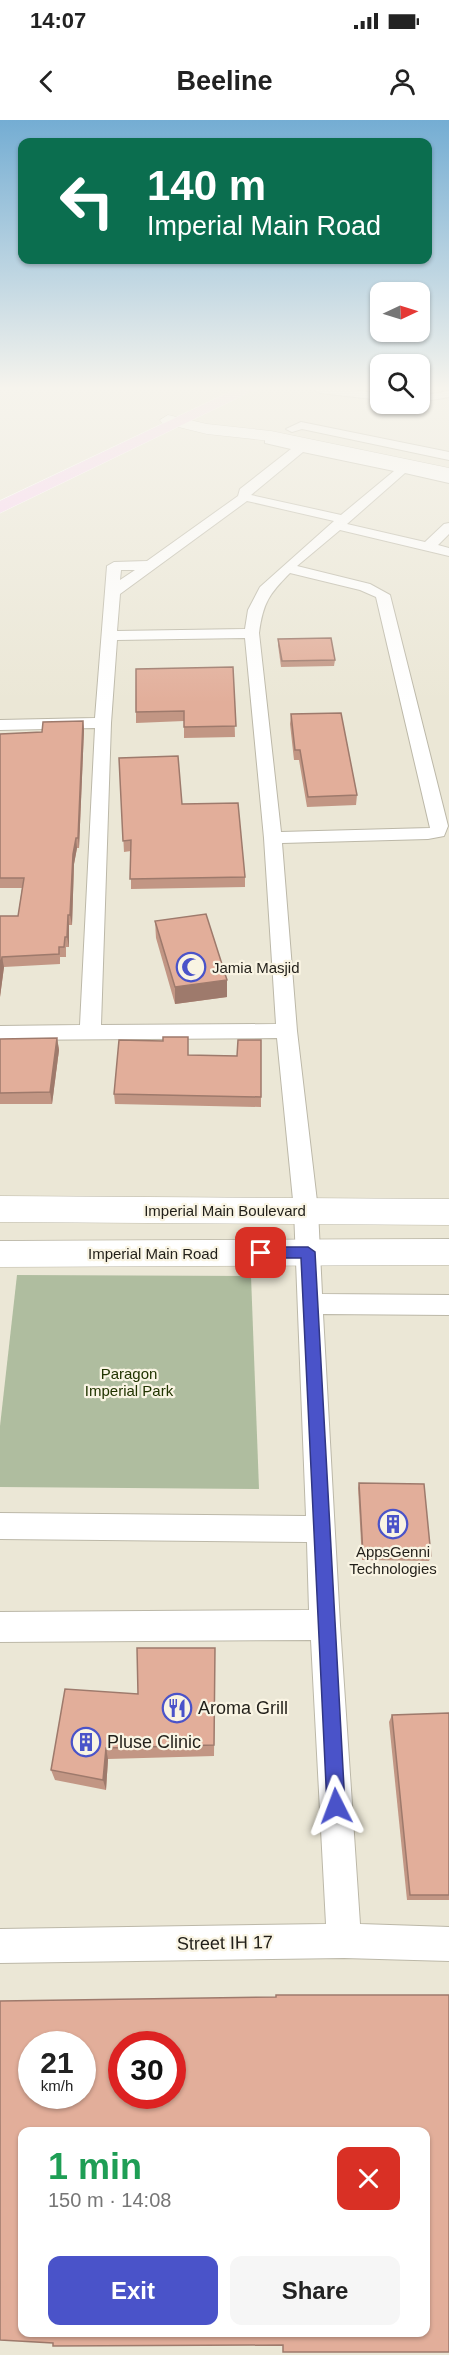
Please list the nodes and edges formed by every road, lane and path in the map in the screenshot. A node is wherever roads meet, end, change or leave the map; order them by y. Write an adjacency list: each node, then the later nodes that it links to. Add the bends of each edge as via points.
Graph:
1 (28, 494): 4 (main road)
2 (374, 494): 5 (street)
3 (245, 497): 5 (street); 11 (street, via 113,592)
4 (0, 508)
5 (341, 523): 7 (street); 9 (street)
6 (449, 527): 7 (street)
7 (429, 546): 8 (street)
8 (449, 552)
9 (287, 568): 10 (street, via 265,590 255,610); 14 (street, via 383,595 439,826 438,832 428,834)
10 (252, 633): 11 (street); 14 (street)
11 (110, 636): 12 (street)
12 (103, 723): 13 (street); 16 (street)
13 (0, 724)
14 (273, 838): 15 (street)
15 (287, 1031): 16 (street); 19 (street)
16 (90, 1033): 17 (street)
17 (0, 1034)
18 (0, 1209): 19 (street, Imperial Main Boulevard)
19 (306, 1210): 20 (street, Imperial Main Boulevard); 21 (street)
20 (449, 1212)
21 (308, 1252): 22 (street, Imperial Main Road); 23 (street, Imperial Main Road); 24 (street)
22 (449, 1252)
23 (0, 1254)
24 (311, 1304): 25 (street); 27 (street)
25 (449, 1305)
26 (0, 1526): 27 (street)
27 (322, 1529): 28 (street)
28 (325, 1625): 29 (street); 30 (street)
29 (0, 1627)
30 (344, 1941): 31 (street, Street IH 17); 32 (street, Street IH 17)
31 (449, 1944)
32 (0, 1946)

